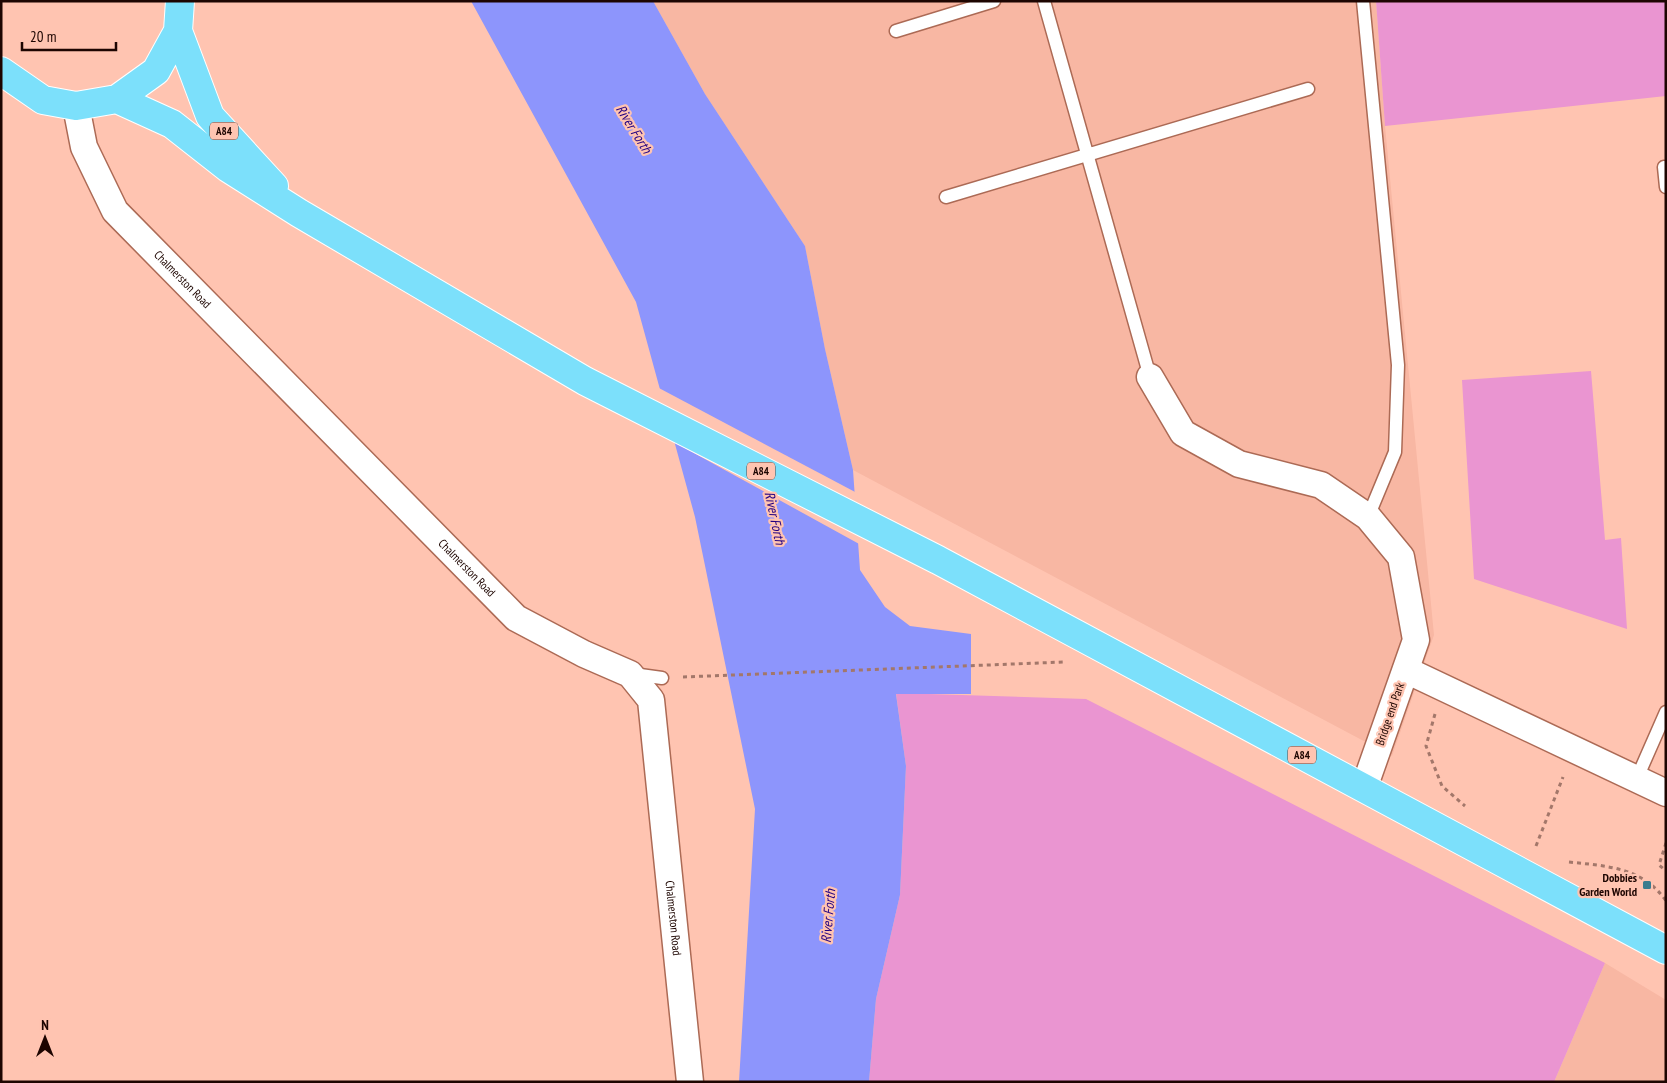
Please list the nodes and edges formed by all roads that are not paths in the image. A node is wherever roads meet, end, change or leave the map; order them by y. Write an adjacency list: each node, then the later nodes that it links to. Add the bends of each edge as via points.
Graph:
1 (180, 1): 5 (highway, A84)
2 (994, 1): 6 (lane)
3 (1044, 1): 11 (lane)
4 (1363, 1): 17 (lane, via 1398,365 1395,452)
5 (178, 31): 9 (highway, A84, via 156,71); 15 (highway, A84, via 210,116)
6 (896, 31)
7 (1, 71): 10 (highway, A84, via 43,100)
8 (1308, 89): 11 (lane)
9 (117, 99): 10 (highway, A84); 15 (highway, A84, via 172,124 228,168)
10 (76, 106): 19 (street, Chalmerston Road, via 84,147 115,212 516,618)
11 (1088, 156): 14 (lane); 16 (lane)
12 (1664, 167): 13 (lane)
13 (1666, 187)
14 (946, 197)
15 (298, 213): 23 (highway, A84, via 585,382 938,560)
16 (1150, 377): 17 (street, via 1183,434 1239,464 1321,485)
17 (1368, 517): 18 (street, Bridge end Park, via 1401,557 1416,640)
18 (1406, 670): 22 (street); 23 (street, Bridge end Park)
19 (630, 674): 20 (lane); 26 (street, Chalmerston Road, via 651,700)
20 (662, 678)
21 (1666, 712): 22 (lane)
22 (1636, 778): 24 (street)
23 (1364, 788): 25 (highway, A84)
24 (1666, 793)
25 (1666, 950)
26 (690, 1082)

